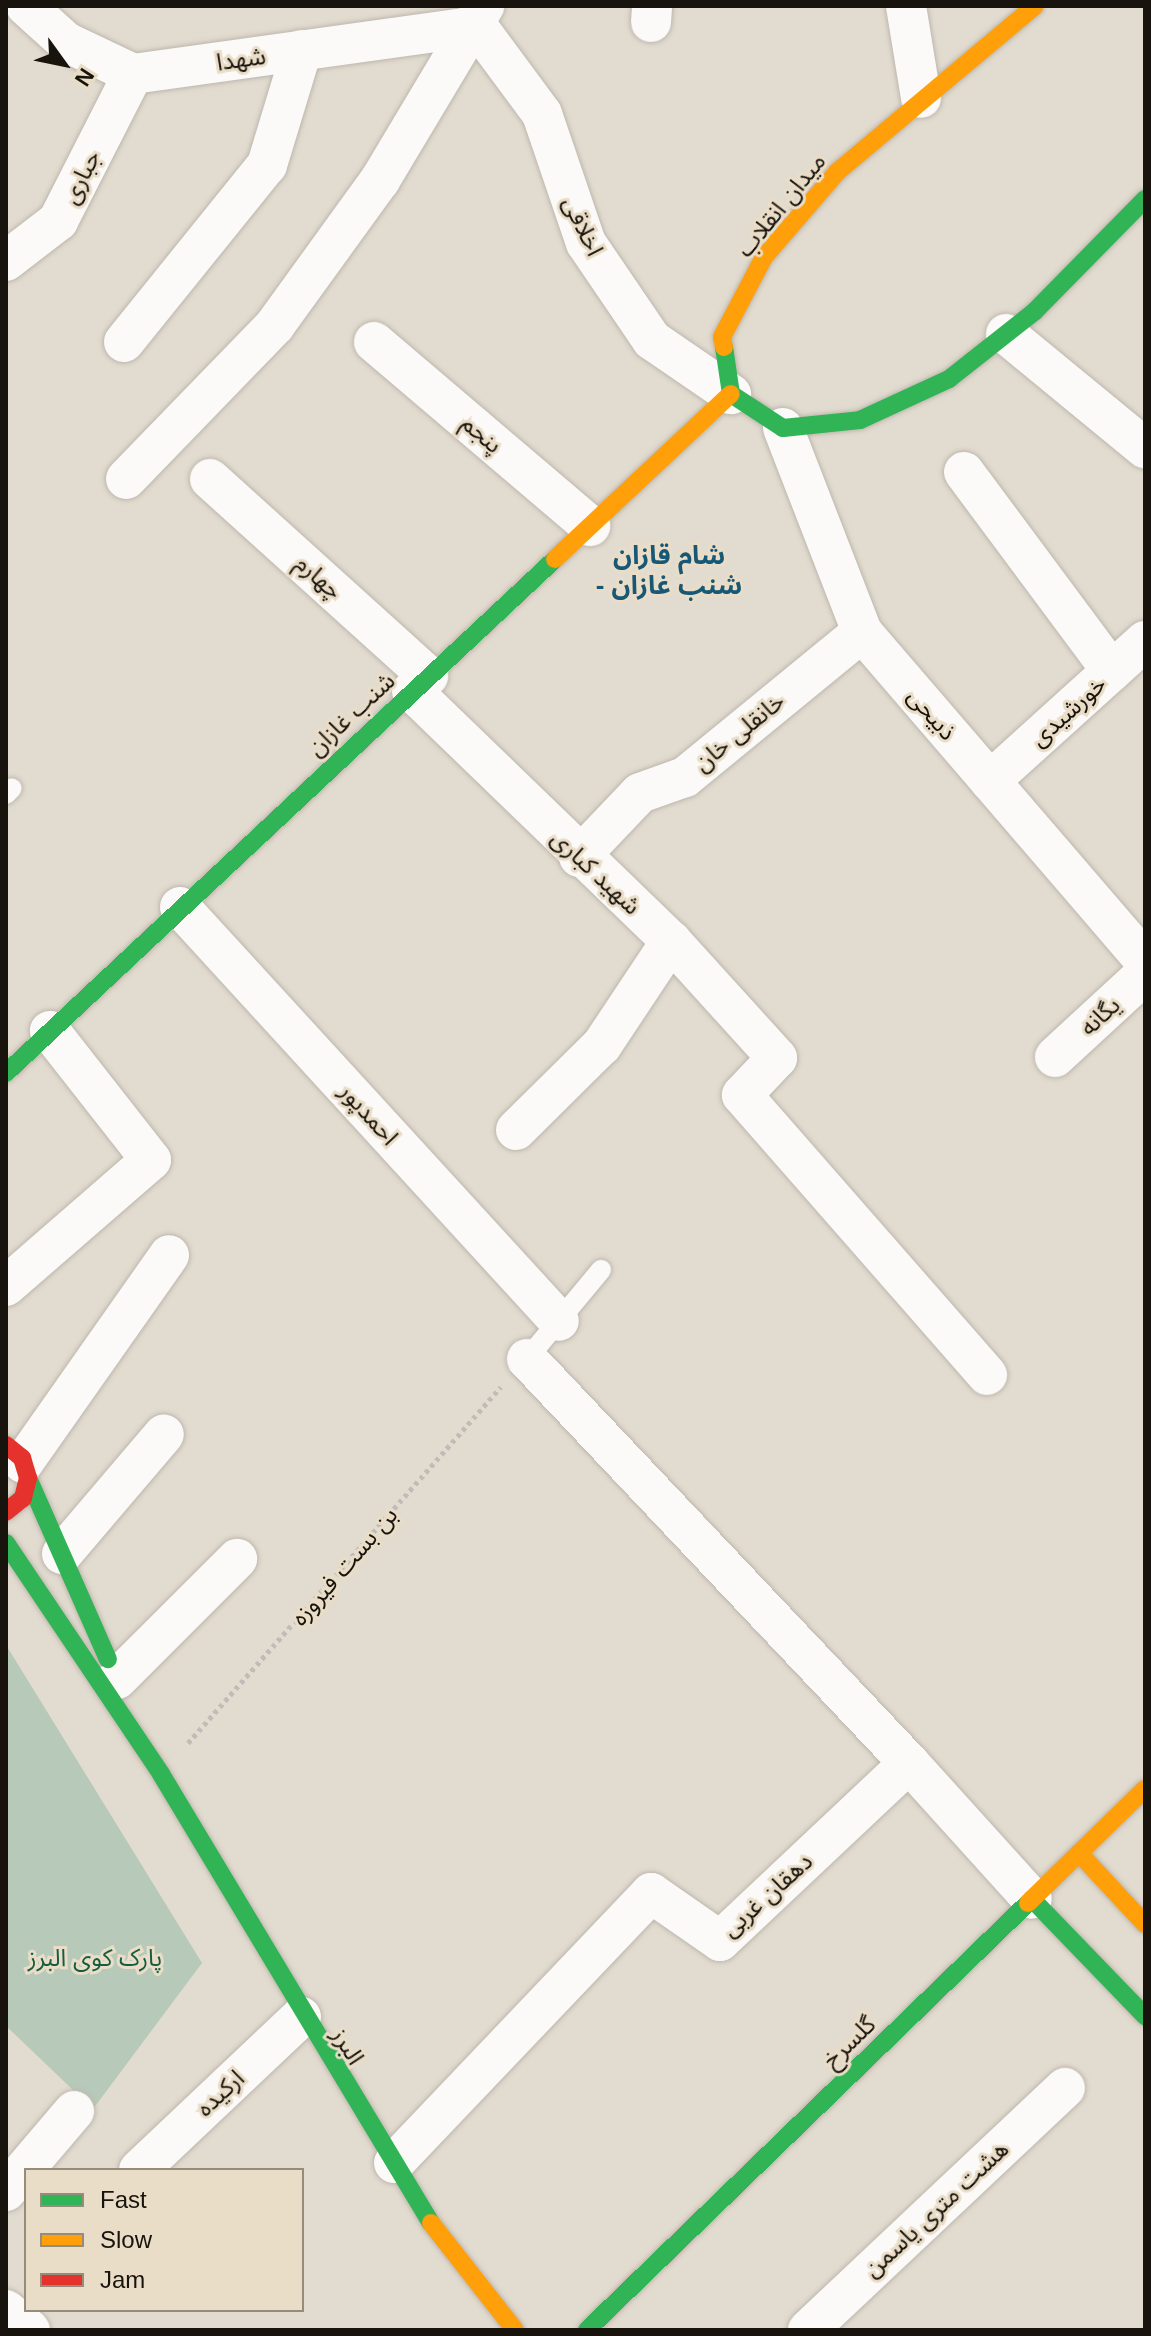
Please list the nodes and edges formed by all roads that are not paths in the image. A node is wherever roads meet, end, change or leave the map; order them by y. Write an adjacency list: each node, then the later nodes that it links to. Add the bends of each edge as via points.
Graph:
1 (26, 6): 6 (street, via 66,42)
2 (906, 6): 7 (street)
3 (1035, 6): 7 (main road, میدان انقلاب)
4 (459, 17): 5 (street, شهدا); 13 (street, اخلاقی, via 542,114 586,243 652,340); 17 (street, via 380,180 275,325)
5 (302, 50): 6 (street, شهدا); 11 (street, via 267,165)
6 (133, 74): 9 (street, جباری, via 58,221)
7 (921, 98): 13 (main road, میدان انقلاب, via 837,172 764,257 722,337)
8 (1145, 199): 10 (main road)
9 (6, 261)
10 (1006, 334): 14 (main road, via 949,379 860,420); 15 (street)
11 (124, 342)
12 (374, 342): 19 (street, پنجم)
13 (731, 394): 14 (main road); 19 (main road, شنب غازان)
14 (783, 428): 20 (street, ذبیحی)
15 (1145, 448)
16 (964, 472): 22 (street)
17 (126, 479)
18 (210, 479): 23 (street, چهارم)
19 (590, 526): 23 (main road, شنب غازان)
20 (862, 632): 24 (street, ذبیحی); 25 (street, خانقلی خان, via 685,777 640,793)
21 (1145, 641): 22 (street, خورشیدی)
22 (1112, 671): 24 (street, خورشیدی)
23 (420, 683): 25 (street, شهید کباری); 26 (main road, شنب غازان)
24 (990, 781): 28 (street, ذبیحی)
25 (579, 857): 27 (street, شهید کباری)
26 (180, 907): 30 (main road, شنب غازان); 37 (street, احمدپور)
27 (671, 941): 33 (street, via 602,1045); 39 (street, شهید کباری, via 777,1058 742,1095)
28 (1145, 961)
29 (1145, 974): 31 (street, یگانه)
30 (50, 1031): 32 (main road, شنب غازان); 36 (street, via 151,1160)
31 (1055, 1057)
32 (6, 1073)
33 (516, 1130)
34 (169, 1255): 41 (street)
35 (601, 1270): 37 (lane)
36 (6, 1286)
37 (559, 1321): 38 (lane)
38 (527, 1359): 47 (street)
39 (987, 1375)
40 (164, 1434): 44 (street)
41 (17, 1455): 42 (main road, via 23,1498); 44 (main road, البرز)
42 (6, 1512)
43 (6, 1543): 48 (main road, البرز)
44 (62, 1554): 46 (main road, البرز)
45 (237, 1559): 46 (street)
46 (117, 1679): 48 (main road, البرز)
47 (909, 1763): 51 (street); 57 (street, دهقان غربی, via 720,1941 651,1893)
48 (161, 1774): 54 (main road, البرز)
49 (1145, 1789): 50 (main road, گلسرخ)
50 (1079, 1853): 51 (main road, گلسرخ); 52 (main road)
51 (1032, 1899): 53 (main road); 65 (main road, گلسرخ)
52 (1145, 1924)
53 (1145, 2016)
54 (301, 2017): 57 (main road, البرز); 59 (street, ارکیده)
55 (1065, 2088): 66 (street, هشت متری یاسمن)
56 (74, 2111): 58 (street)
57 (394, 2163): 64 (main road, البرز, via 460,2268)
58 (26, 2168)
59 (141, 2168)
60 (24, 2170): 61 (street)
61 (6, 2191)
62 (6, 2310): 63 (street)
63 (30, 2330)
64 (515, 2330)
65 (587, 2330)
66 (808, 2330)

